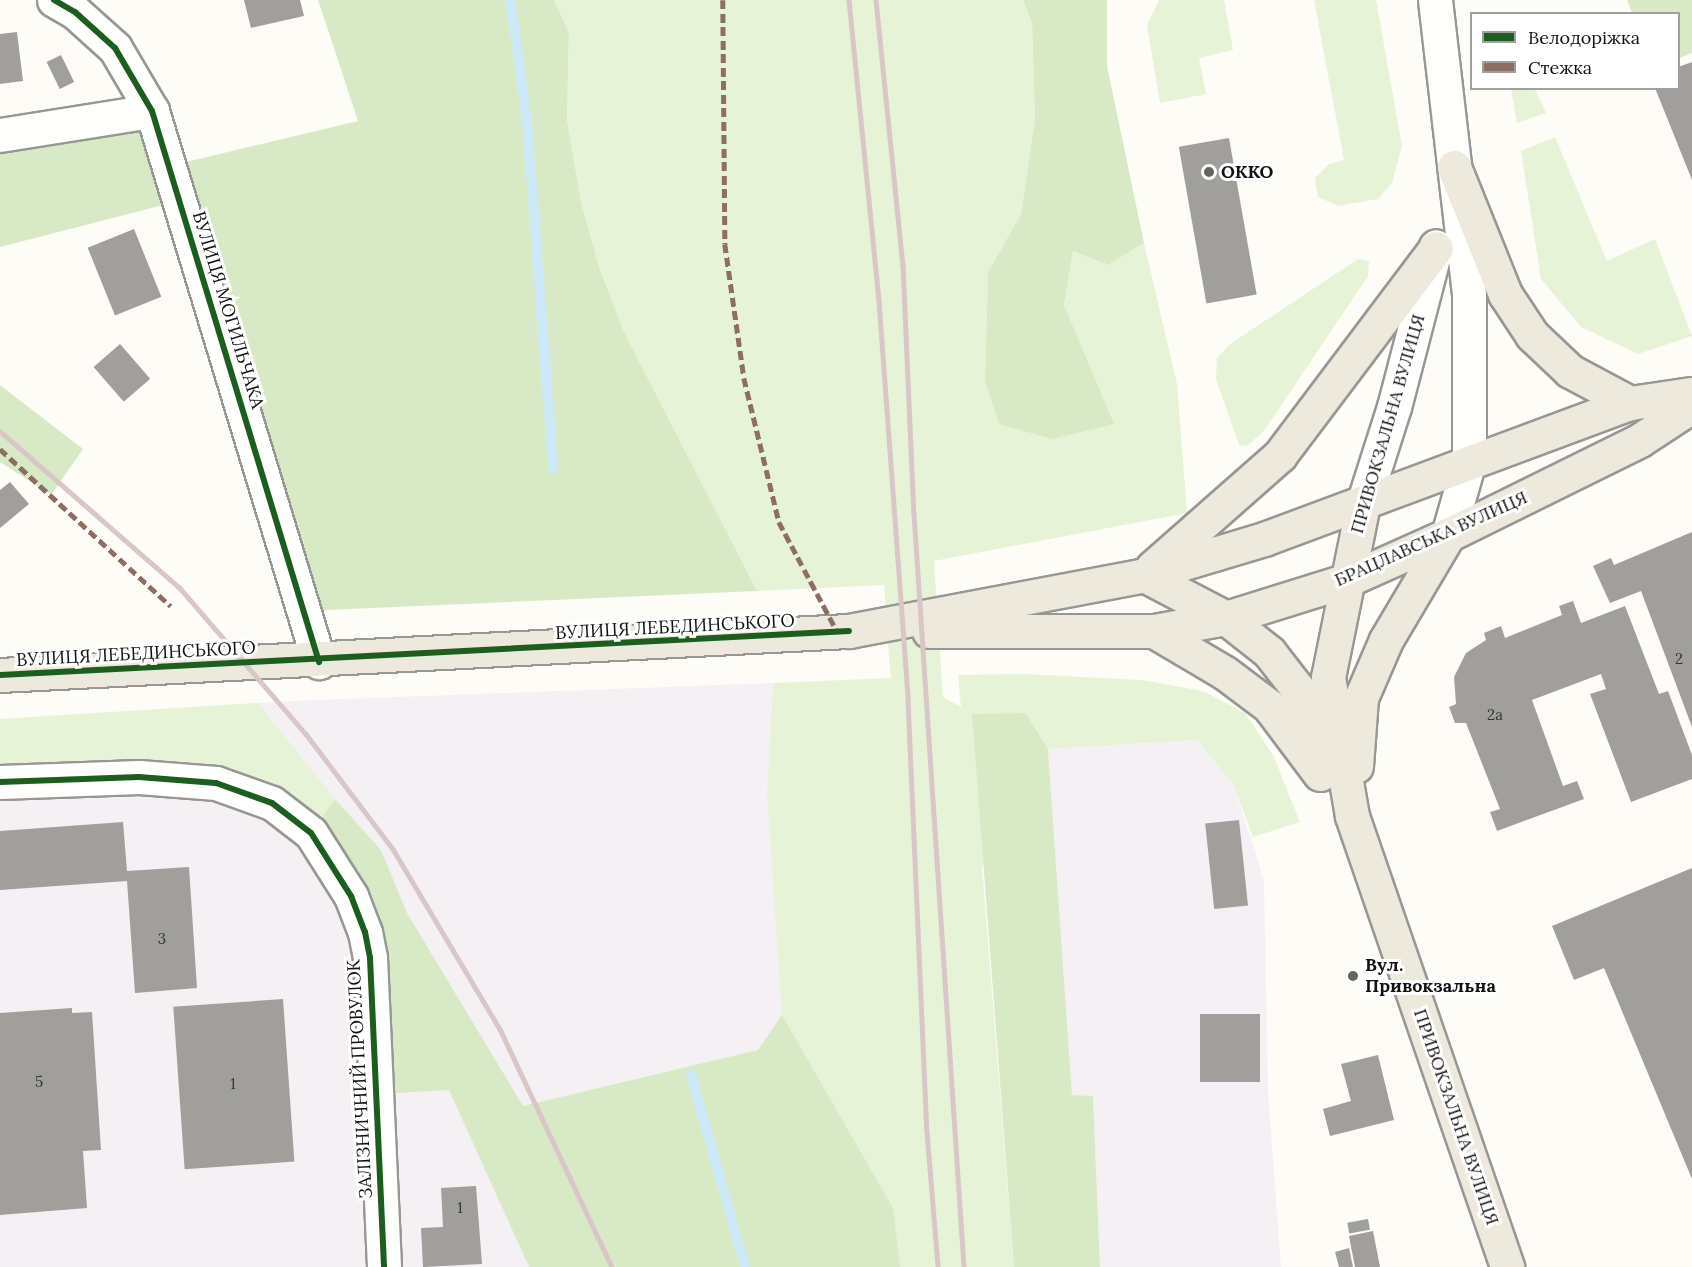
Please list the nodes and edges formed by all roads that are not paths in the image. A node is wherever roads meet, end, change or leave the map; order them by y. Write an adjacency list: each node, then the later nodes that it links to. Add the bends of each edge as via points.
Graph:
1 (54, 0): 3 (street, ВУЛИЦЯ МОГИЛЬЧАКА, via 75,12 115,48)
2 (1435, 0): 5 (street, ПРИВОКЗАЛЬНА ВУЛИЦЯ)
3 (152, 111): 4 (street); 18 (street, ВУЛИЦЯ МОГИЛЬЧАКА)
4 (0, 135)
5 (1454, 167): 6 (street, ПРИВОКЗАЛЬНА ВУЛИЦЯ); 8 (main road, via 1504,294 1532,335 1570,371); 10 (street, ПРИВОКЗАЛЬНА ВУЛИЦЯ, via 1469,294)
6 (1436, 248): 11 (street, ПРИВОКЗАЛЬНА ВУЛИЦЯ, via 1395,407); 13 (main road, via 1280,455)
7 (1692, 394): 8 (main road)
8 (1630, 403): 10 (main road)
9 (1692, 406): 12 (main road, БРАЦЛАВСЬКА ВУЛИЦЯ, via 1640,440)
10 (1469, 461): 11 (main road); 12 (street, ПРИВОКЗАЛЬНА ВУЛИЦЯ)
11 (1363, 504): 13 (main road); 14 (main road, ПРИВОКЗАЛЬНА ВУЛИЦЯ)
12 (1448, 535): 14 (main road, БРАЦЛАВСЬКА ВУЛИЦЯ); 21 (main road, via 1386,640 1361,698)
13 (1144, 575): 15 (main road); 17 (main road, ВУЛИЦЯ ЛЕБЕДИНСЬКОГО)
14 (1345, 581): 15 (main road, БРАЦЛАВСЬКА ВУЛИЦЯ); 21 (main road, ПРИВОКЗАЛЬНА ВУЛИЦЯ, via 1328,677)
15 (1226, 618): 16 (main road, БРАЦЛАВСЬКА ВУЛИЦЯ); 21 (main road, via 1269,652 1298,688)
16 (1154, 631): 17 (main road, ВУЛИЦЯ ЛЕБЕДИНСЬКОГО); 21 (main road, via 1225,673 1269,706)
17 (849, 632): 18 (main road, ВУЛИЦЯ ЛЕБЕДИНСЬКОГО)
18 (319, 662): 19 (main road, ВУЛИЦЯ ЛЕБЕДИНСЬКОГО)
19 (0, 675)
20 (0, 782): 22 (street, ЗАЛІЗНИЧНИЙ ПРОВУЛОК, via 139,777 216,783 272,803 311,832 351,896 370,958)
21 (1352, 816): 23 (main road, ПРИВОКЗАЛЬНА ВУЛИЦЯ)
22 (384, 1267)
23 (1508, 1267)

